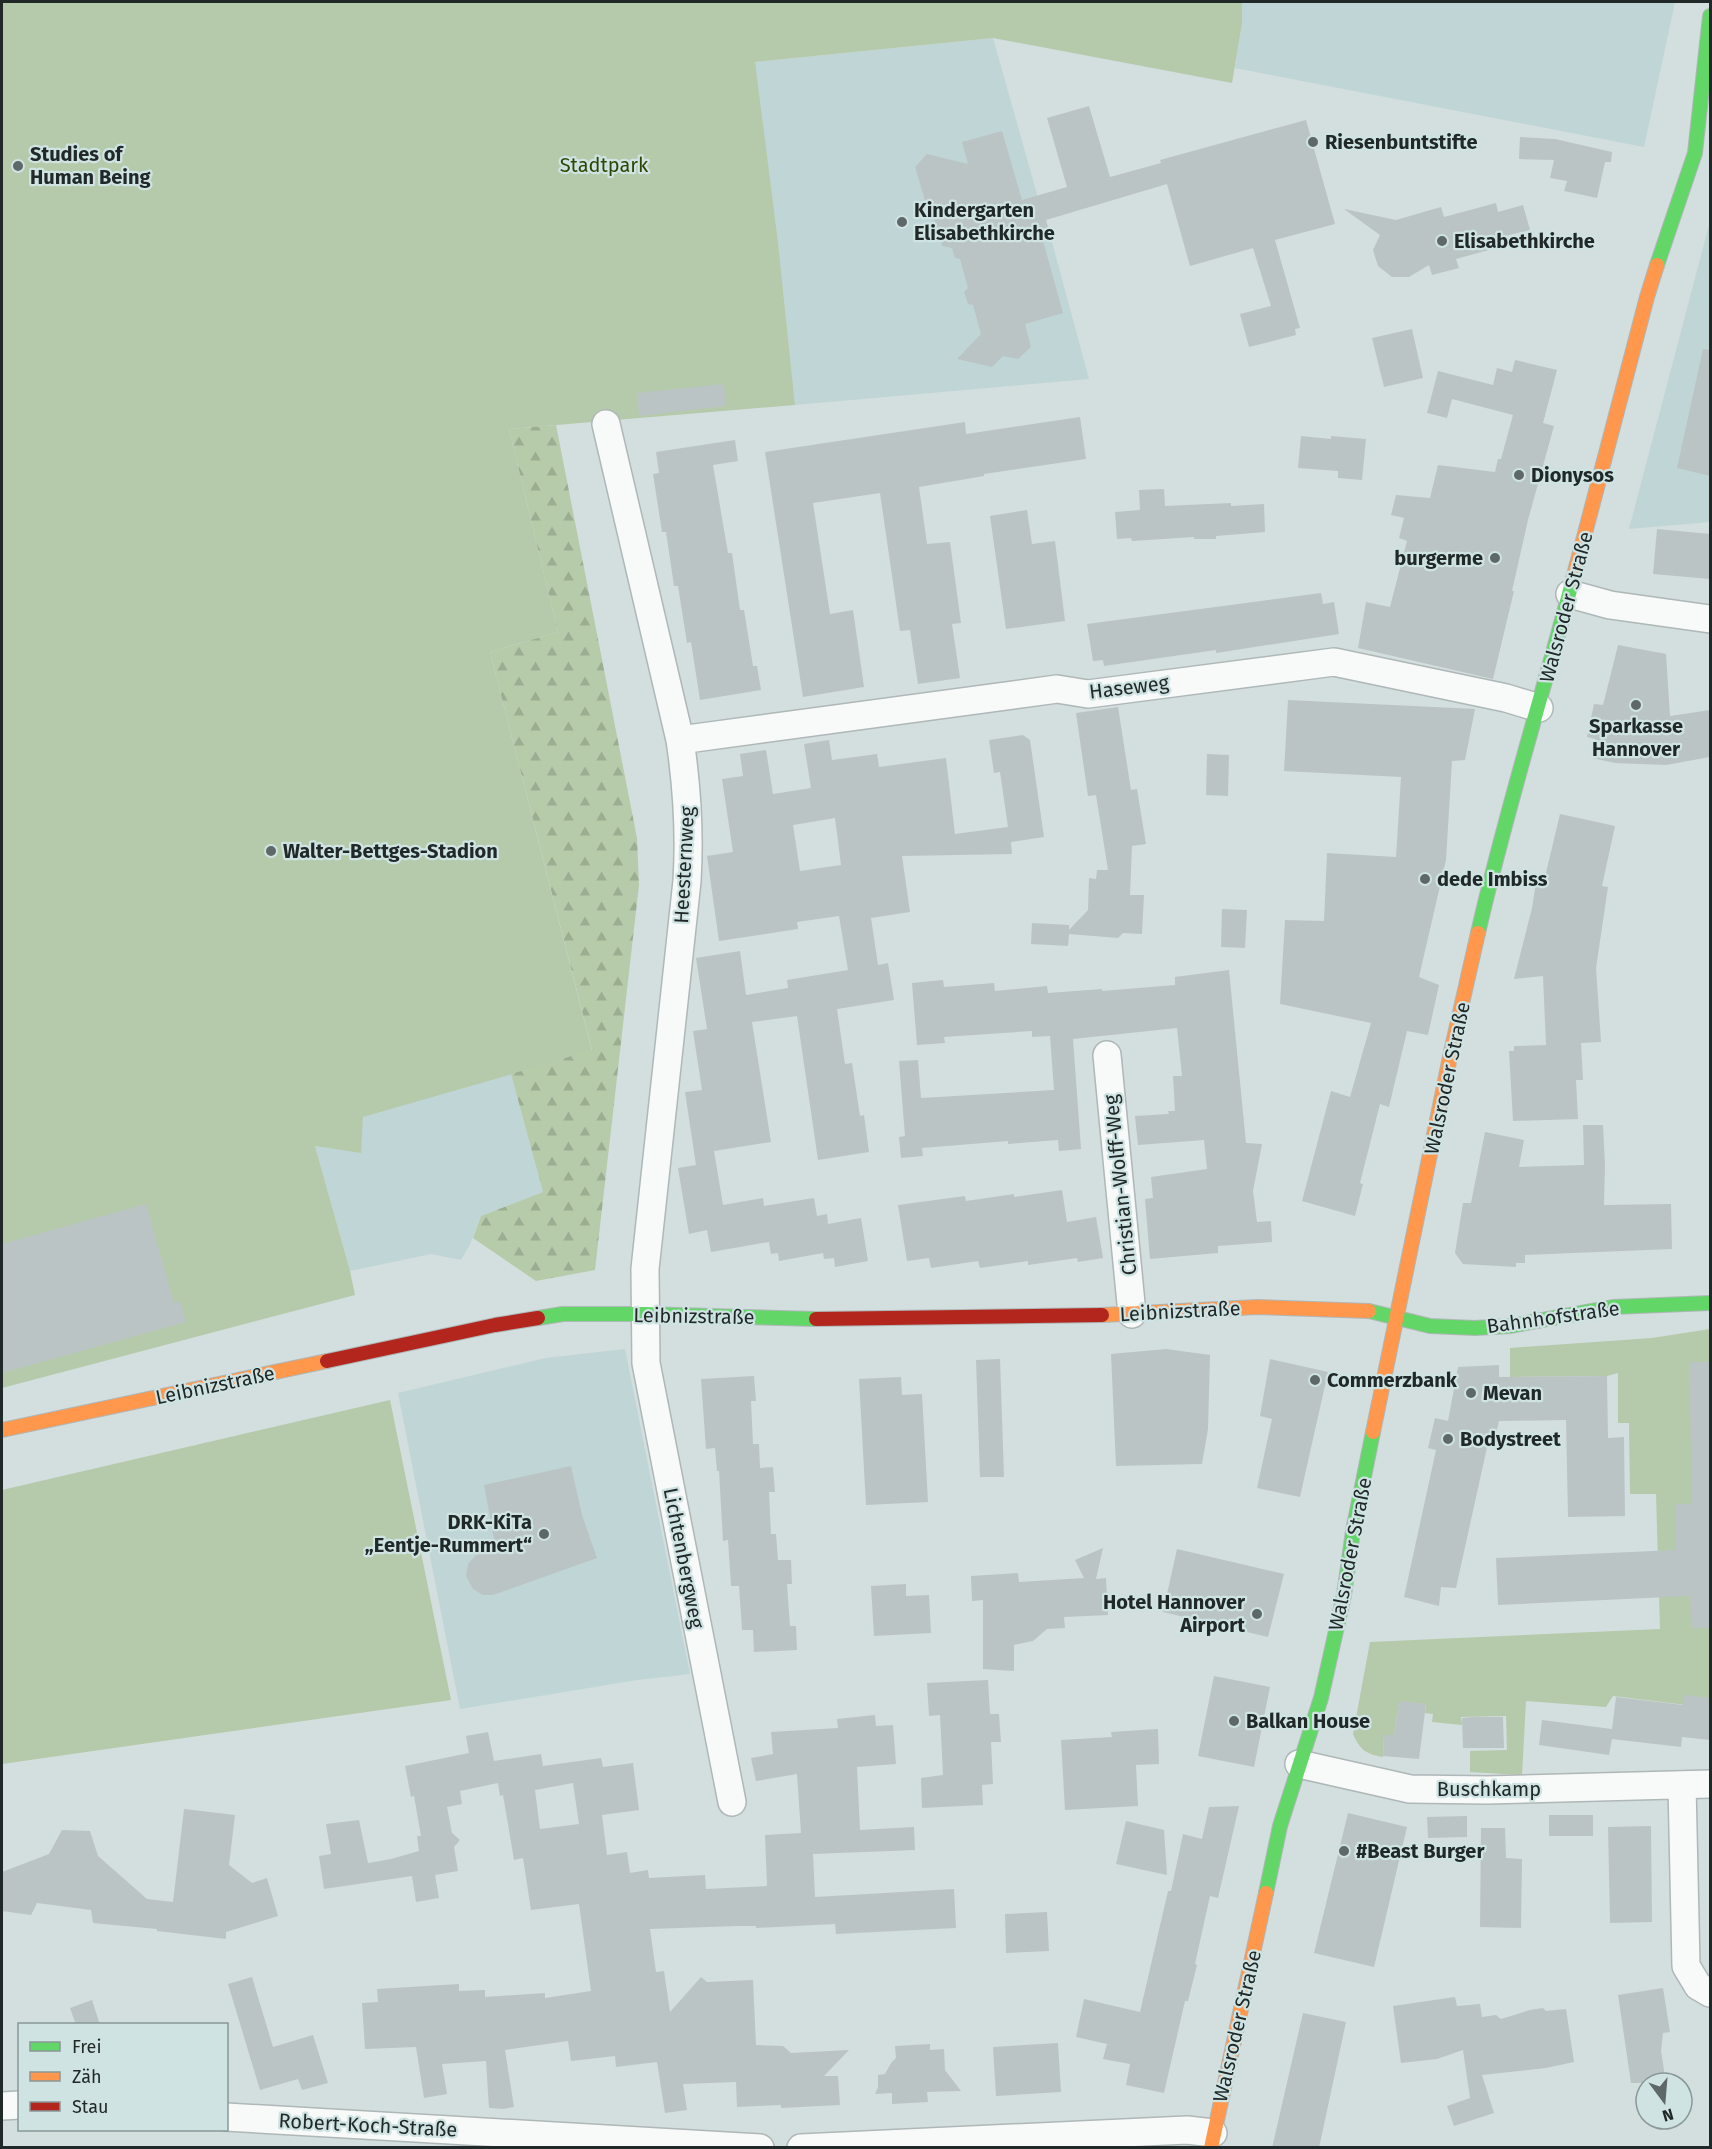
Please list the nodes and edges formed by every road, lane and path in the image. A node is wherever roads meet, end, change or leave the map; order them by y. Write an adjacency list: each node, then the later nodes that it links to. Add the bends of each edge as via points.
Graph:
1 (1710, 16): 2 (street, Walsroder Straße, via 1699,103)
2 (1703, 155): 4 (street, Walsroder Straße, via 1668,231 1647,297)
3 (606, 424): 7 (street, Heesternweg)
4 (1570, 594): 5 (street, via 1610,605); 6 (street, Walsroder Straße)
5 (1710, 619)
6 (1539, 708): 7 (street, Haseweg, via 1334,662 1088,694 1057,689); 12 (street, Walsroder Straße, via 1496,855)
7 (680, 740): 10 (street, Heesternweg, via 689,834 687,881 645,1269)
8 (1107, 1055): 11 (street, Christian-Wolff-Weg)
9 (1710, 1303): 12 (street, Bahnhofstraße, via 1613,1307 1510,1326 1475,1328 1430,1326)
10 (644, 1314): 11 (street, Leibnizstraße, via 837,1320); 13 (street, Leibnizstraße, via 563,1314 495,1325); 17 (street, Lichtenbergweg, via 646,1363)
11 (1132, 1314): 12 (street, Leibnizstraße, via 1258,1307 1369,1311)
12 (1397, 1318): 14 (street, Walsroder Straße, via 1353,1531 1344,1595 1321,1698)
13 (2, 1430)
14 (1299, 1764): 16 (street, Buschkamp, via 1410,1789); 22 (street, Walsroder Straße, via 1280,1826)
15 (1710, 1784): 16 (street, Buschkamp)
16 (1682, 1785): 18 (street, via 1686,1966 1698,1986)
17 (732, 1802)
18 (1710, 1993)
19 (18, 2105): 20 (street)
20 (2, 2106)
21 (228, 2117): 23 (street, Robert-Koch-Straße)
22 (1212, 2140): 24 (street, via 1187,2130)
23 (760, 2148)
24 (801, 2148)

